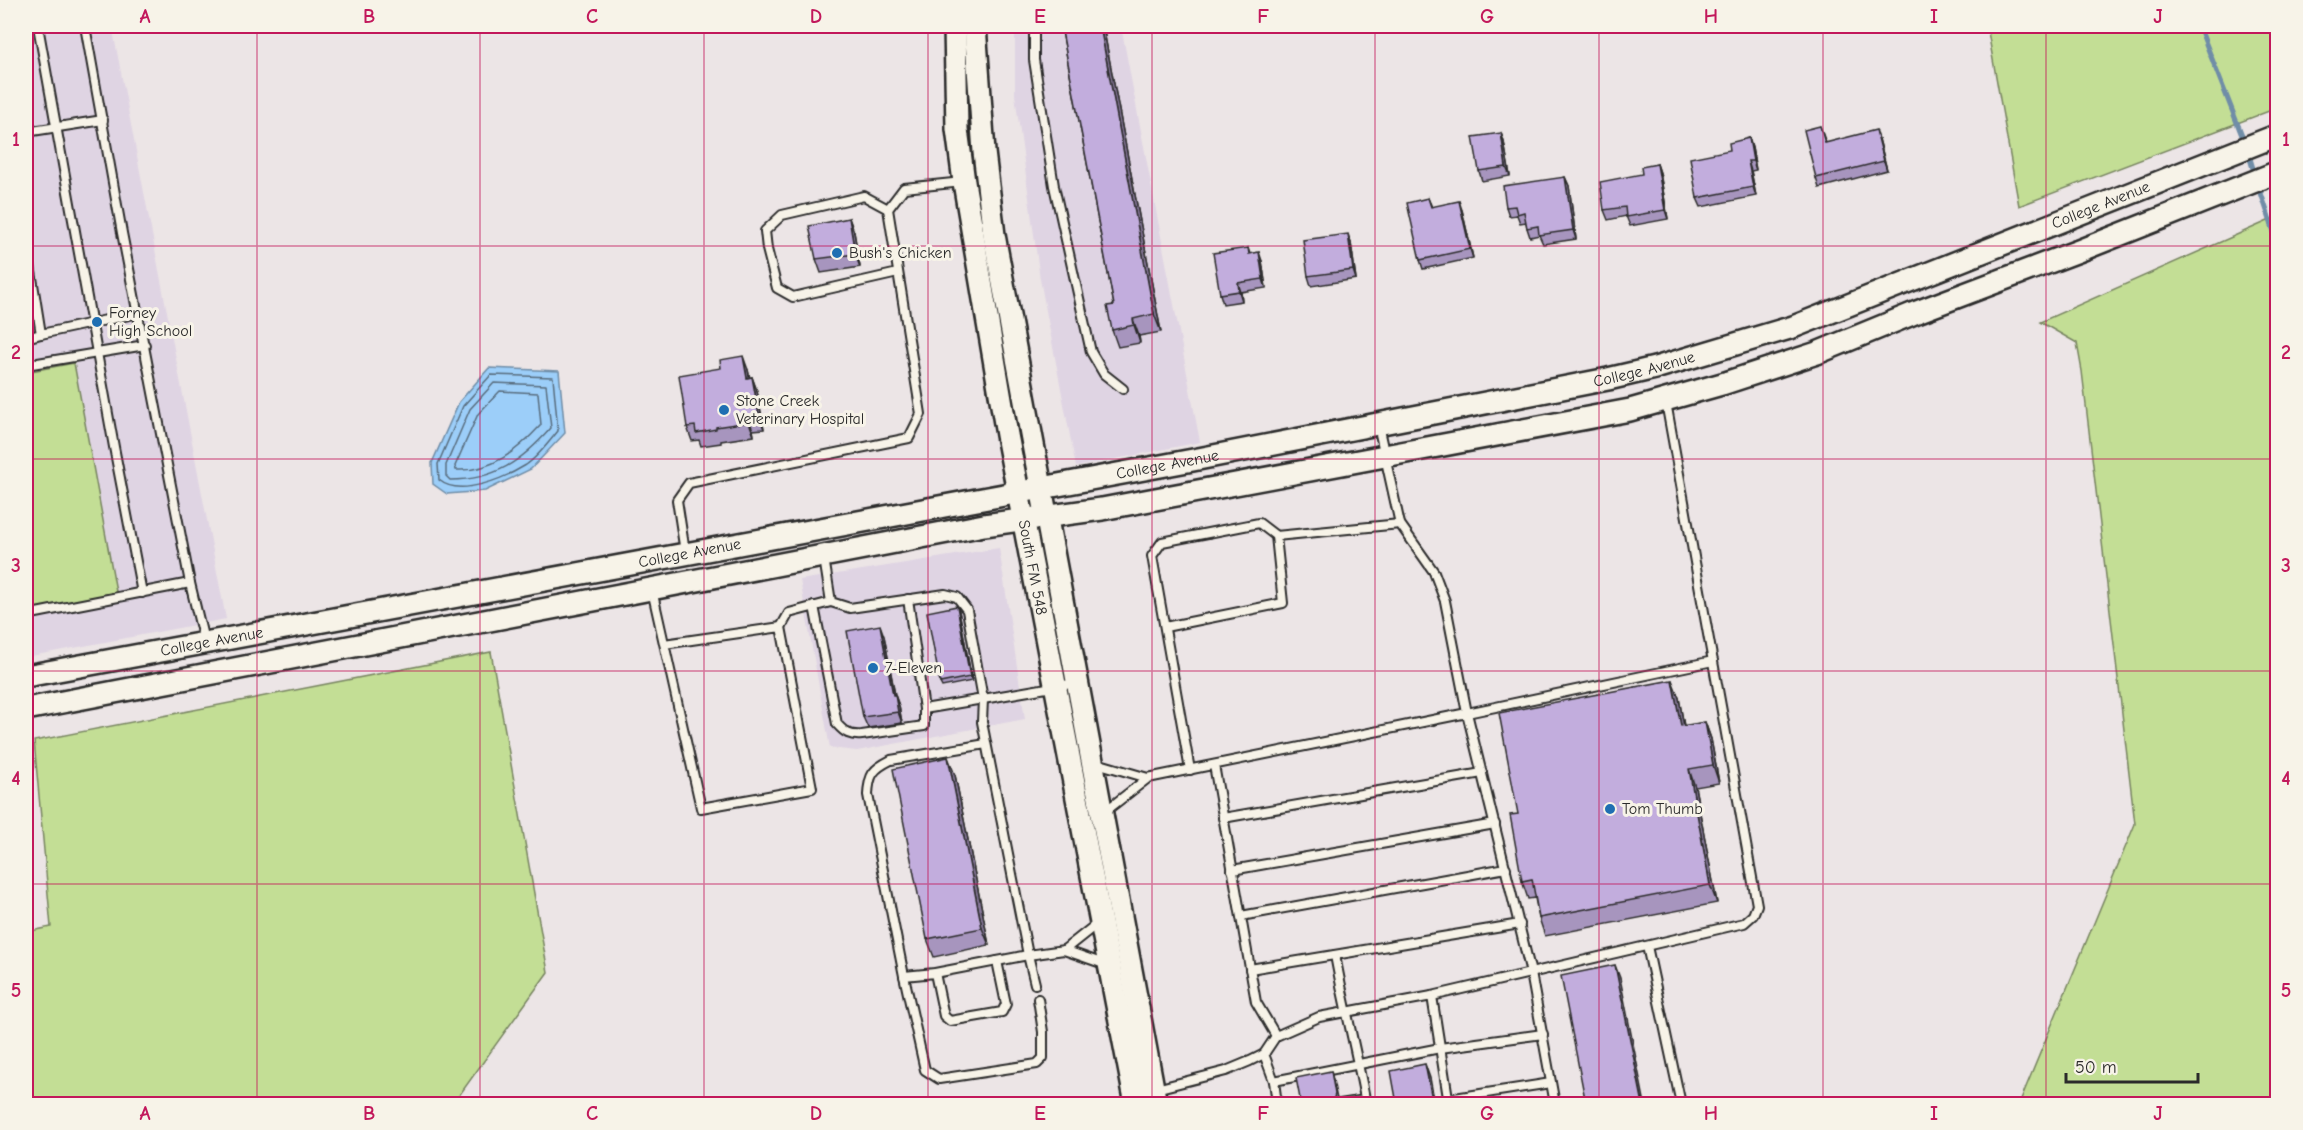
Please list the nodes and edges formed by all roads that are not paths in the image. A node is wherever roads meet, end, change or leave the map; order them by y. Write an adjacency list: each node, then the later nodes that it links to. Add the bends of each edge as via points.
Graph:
1 (38, 26): 7 (lane)
2 (85, 26): 6 (lane)
3 (955, 26): 11 (main road, South FM 548, via 957,129)
4 (975, 26): 28 (main road, South FM 548, via 994,235)
5 (1034, 26): 24 (lane, via 1034,60 1054,186 1091,351 1104,374)
6 (103, 120): 7 (lane); 17 (lane)
7 (56, 127): 8 (lane); 18 (lane)
8 (26, 132)
9 (2277, 135): 13 (main road, College Avenue)
10 (2277, 172): 15 (main road, College Avenue)
11 (964, 182): 12 (lane, via 904,188); 29 (main road, South FM 548)
12 (888, 209): 16 (lane); 16 (lane, via 864,196 782,214 765,231 767,249 777,288 793,297)
13 (2028, 234): 15 (main road); 26 (main road, College Avenue, via 1793,327 1655,368)
14 (26, 240): 19 (lane)
15 (2040, 265): 25 (main road, College Avenue, via 1817,353)
16 (898, 273): 34 (lane, via 921,414 909,438 689,483 677,500)
17 (139, 314): 18 (lane); 21 (lane)
18 (92, 324): 19 (lane); 22 (lane)
19 (41, 334): 20 (lane)
20 (26, 338)
21 (146, 345): 22 (lane); 36 (lane)
22 (96, 352): 23 (lane); 38 (lane)
23 (26, 365)
24 (1123, 389)
25 (1665, 400): 27 (main road, College Avenue); 47 (lane)
26 (1378, 424): 27 (lane); 28 (main road, College Avenue)
27 (1385, 456): 30 (main road, College Avenue); 32 (lane)
28 (1042, 488): 29 (main road, College Avenue); 30 (main road, South FM 548)
29 (1018, 492): 31 (main road, South FM 548); 34 (main road, College Avenue)
30 (1047, 516): 31 (main road, College Avenue); 50 (main road, South FM 548)
31 (1023, 520): 35 (main road, College Avenue); 51 (main road, South FM 548)
32 (1400, 525): 33 (lane); 55 (lane, via 1434,572 1445,601)
33 (1276, 536): 44 (lane, via 1283,603); 44 (lane, via 1259,523 1162,542 1152,556)
34 (685, 553): 45 (main road, College Avenue)
35 (824, 556): 37 (main road, College Avenue); 40 (lane)
36 (190, 584): 38 (lane); 45 (lane)
37 (652, 589): 46 (lane); 48 (main road, College Avenue)
38 (142, 592): 42 (lane)
39 (908, 599): 40 (lane, via 850,608); 52 (lane, via 945,594 957,597 967,610); 54 (lane)
40 (831, 602): 41 (lane)
41 (814, 606): 43 (lane, via 789,613); 54 (lane, via 837,724 845,733 853,736 924,726)
42 (26, 615)
43 (781, 627): 46 (lane); 46 (lane, via 812,788 701,808)
44 (1165, 627): 59 (lane)
45 (205, 643): 48 (main road); 49 (main road, College Avenue)
46 (664, 644)
47 (1713, 662): 55 (lane); 70 (lane, via 1757,905 1744,923)
48 (207, 674): 53 (main road, College Avenue)
49 (26, 676)
50 (1078, 683): 51 (lane); 57 (main road, South FM 548)
51 (1055, 686): 52 (lane); 68 (main road, South FM 548)
52 (983, 699): 54 (lane); 56 (lane)
53 (26, 709)
54 (924, 709)
55 (1467, 713): 58 (lane); 60 (lane)
56 (986, 744): 72 (lane); 79 (lane, via 891,760 877,767 869,779 868,795)
57 (1092, 761): 61 (lane); 62 (main road, South FM 548)
58 (1214, 765): 59 (lane); 63 (lane)
59 (1190, 770): 61 (lane)
60 (1482, 773): 63 (lane); 64 (lane)
61 (1148, 778): 62 (lane)
62 (1102, 814): 91 (main road, South FM 548)
63 (1223, 818): 66 (lane)
64 (1495, 824): 65 (lane); 66 (lane)
65 (1506, 868): 67 (lane); 69 (lane)
66 (1232, 870): 67 (lane)
67 (1241, 916): 76 (lane)
68 (1099, 922): 71 (lane); 75 (main road, South FM 548)
69 (1520, 924): 73 (lane); 77 (lane)
70 (1647, 946): 77 (lane); 97 (lane)
71 (1064, 950): 72 (lane); 75 (lane)
72 (1028, 955): 74 (lane); 80 (lane)
73 (1335, 955): 76 (lane); 83 (lane)
74 (998, 961): 78 (lane); 78 (lane, via 1006,1004 1002,1012 950,1021 944,1016)
75 (1109, 966): 91 (main road, South FM 548)
76 (1250, 969): 85 (lane, via 1256,1002)
77 (1532, 972): 81 (lane); 84 (lane)
78 (935, 973): 79 (lane)
79 (904, 976): 82 (lane, via 925,1070 939,1079 1037,1064 1043,1058)
80 (1035, 984)
81 (1432, 996): 83 (lane); 86 (lane)
82 (1038, 999)
83 (1345, 1011): 85 (lane, via 1318,1017); 88 (lane)
84 (1543, 1034): 86 (lane); 90 (lane)
85 (1276, 1036): 87 (lane)
86 (1440, 1048): 88 (lane); 93 (lane)
87 (1264, 1054): 89 (lane); 91 (lane)
88 (1359, 1064): 89 (lane); 92 (lane)
89 (1274, 1081): 94 (lane)
90 (1551, 1083): 93 (lane); 96 (lane)
91 (1145, 1098)
92 (1365, 1102): 95 (lane)
93 (1449, 1102)
94 (1277, 1104)
95 (1340, 1104)
96 (1555, 1104)
97 (1681, 1104)

